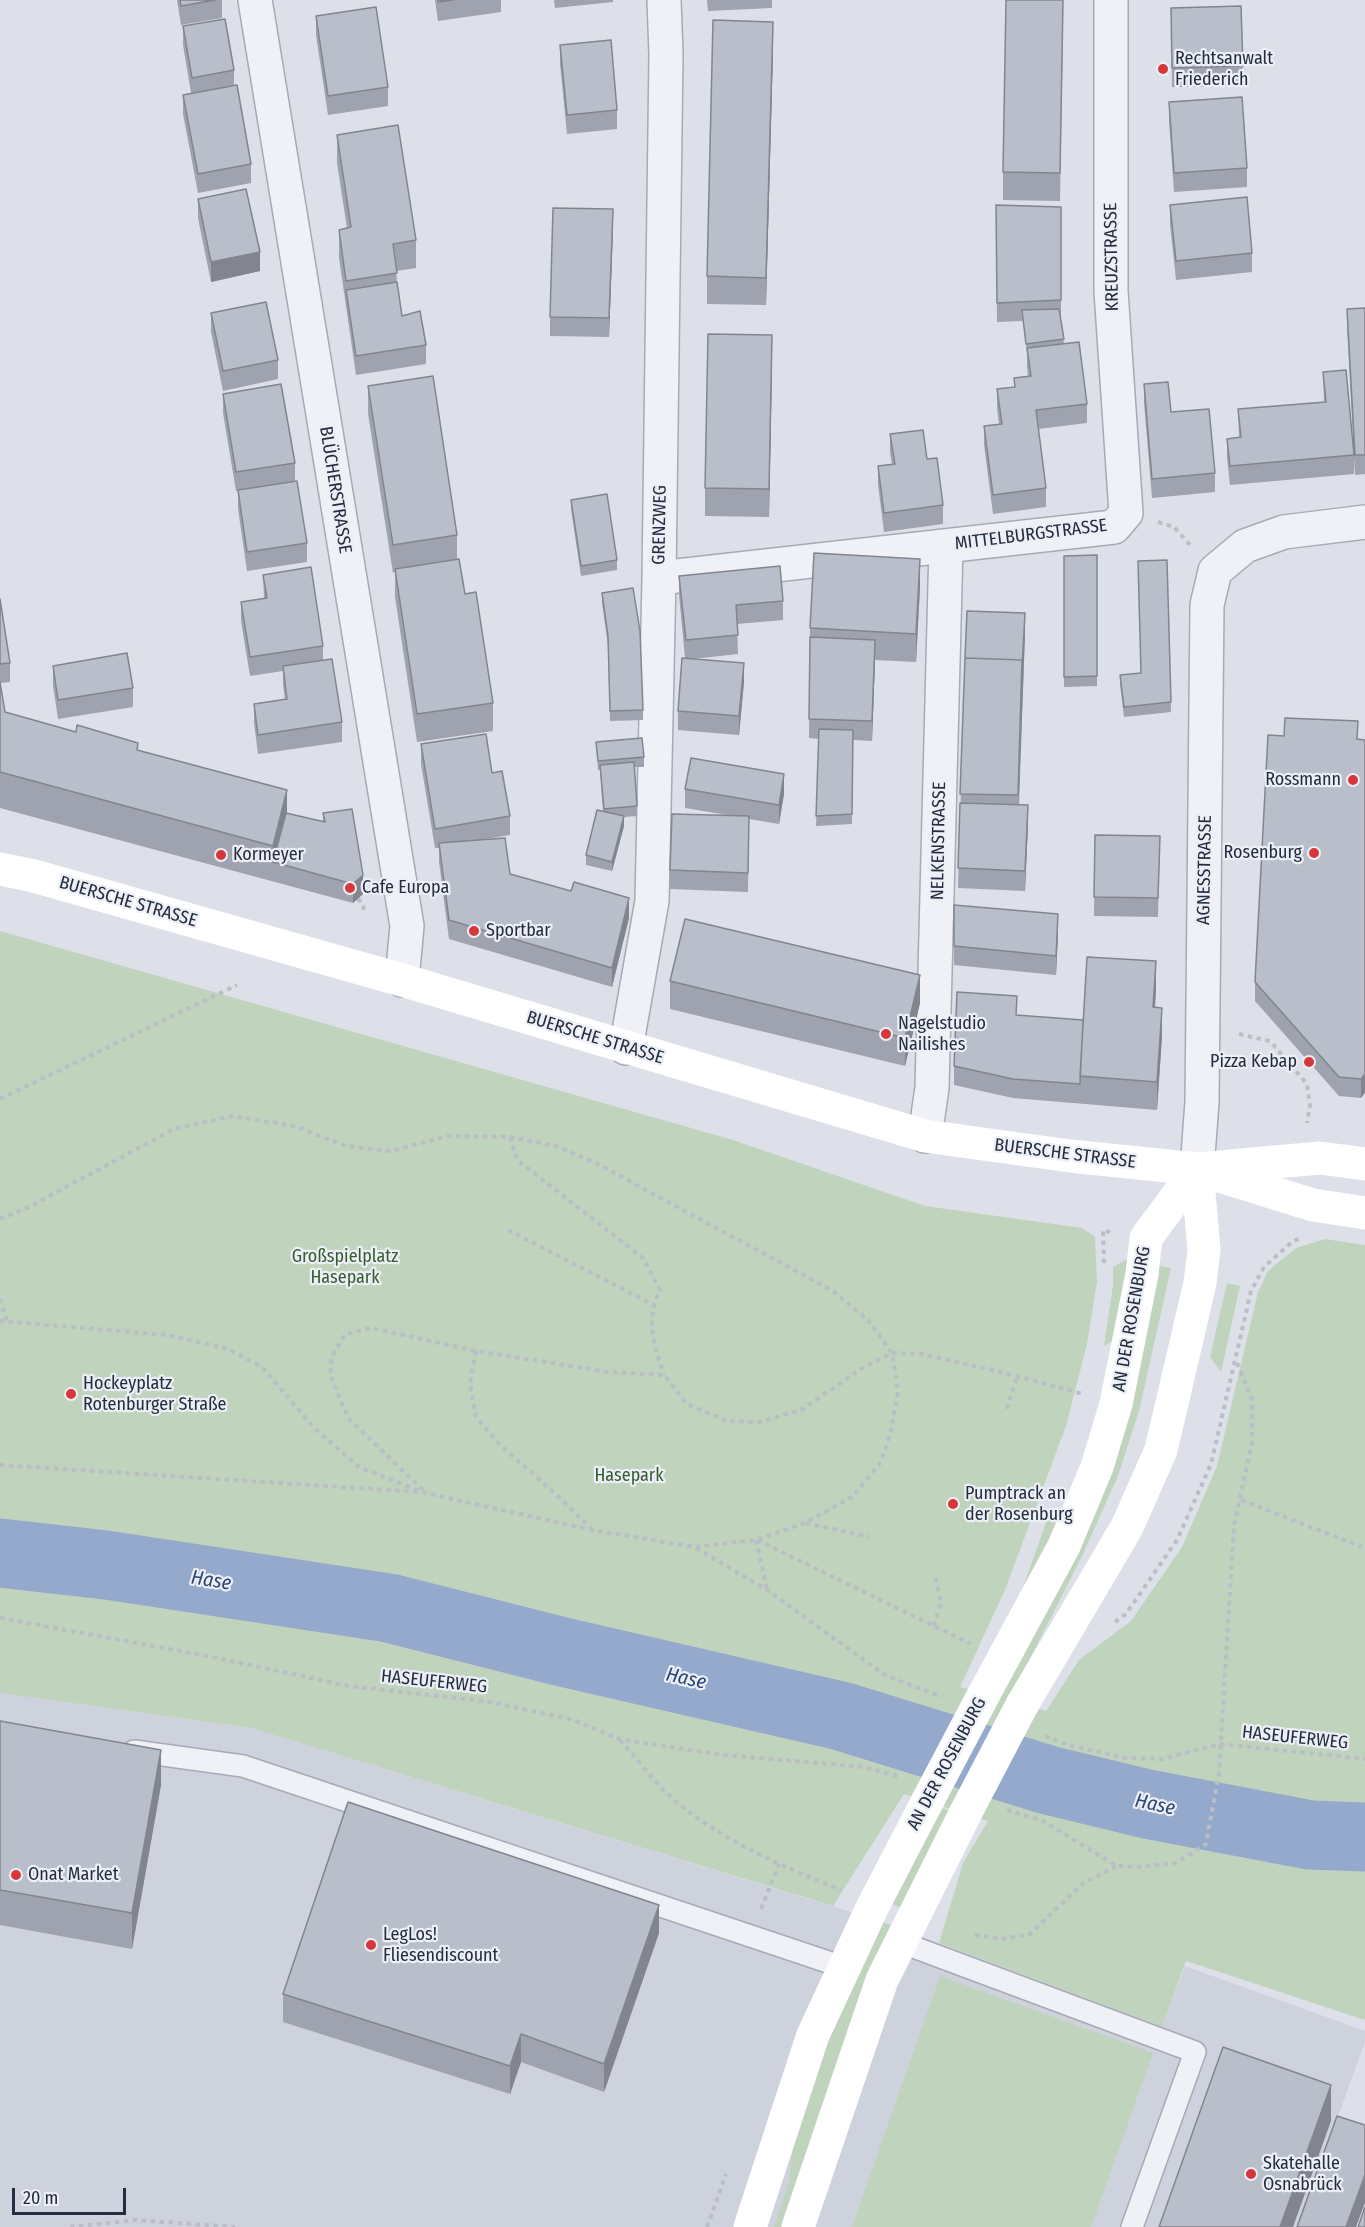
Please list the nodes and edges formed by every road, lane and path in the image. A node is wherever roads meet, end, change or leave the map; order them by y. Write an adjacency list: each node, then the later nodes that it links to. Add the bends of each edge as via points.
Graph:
1 (255, 0): 12 (street, BLÜCHERSTRASSE, via 407,926)
2 (664, 0): 8 (street, GRENZWEG)
3 (1111, 0): 4 (street, KREUZSTRASSE, via 1111,291)
4 (1126, 513): 6 (street, MITTELBURGSTRASSE, via 1114,527); 7 (path, MITTELBURGSTRASSE, via 1174,527)
5 (1365, 522): 7 (street, via 1284,532 1245,546)
6 (946, 546): 8 (street, MITTELBURGSTRASSE); 18 (street, NELKENSTRASSE, via 932,1088)
7 (1215, 571): 21 (street, AGNESSTRASSE, via 1207,605 1202,1102)
8 (659, 578): 15 (street, GRENZWEG, via 652,900)
9 (0, 870): 12 (street, BUERSCHE STRASSE, via 34,876)
10 (358, 899): 11 (path, via 364,905)
11 (362, 914)
12 (402, 980): 15 (street, BUERSCHE STRASSE)
13 (237, 985): 16 (path)
14 (1238, 1034): 17 (path, via 1270,1041 1307,1084)
15 (626, 1048): 18 (street, BUERSCHE STRASSE)
16 (0, 1100)
17 (1307, 1120)
18 (925, 1136): 21 (street, BUERSCHE STRASSE)
19 (510, 1137): 23 (path, via 449,1136 391,1151 346,1146 294,1126 233,1116 174,1129); 29 (path, via 517,1160 643,1258 660,1290); 33 (path, via 556,1146 596,1163 833,1291 868,1320)
20 (1365, 1164): 21 (street, via 1320,1158)
21 (1197, 1169): 22 (street, via 1313,1205); 67 (street, bridge, via 1204,1250 1200,1283 1161,1450 1127,1527 1022,1705); 68 (street, AN DER ROSENBURG, bridge, via 1146,1238 1116,1404 1097,1467 1064,1546)
22 (1365, 1212)
23 (0, 1219)
24 (508, 1230): 29 (path)
25 (1103, 1230): 27 (path, AN DER ROSENBURG)
26 (1304, 1238): 42 (path, via 1293,1241 1263,1267 1251,1291 1236,1360 1252,1400 1252,1443)
27 (1105, 1274)
28 (0, 1299): 31 (path)
29 (652, 1304): 34 (path, via 653,1344)
30 (0, 1321): 31 (path)
31 (7, 1322): 41 (path, via 167,1335 228,1349 262,1367 315,1429 359,1467)
32 (476, 1351): 34 (path, via 608,1372); 41 (path, via 370,1328 345,1334 332,1356 330,1375 348,1418); 44 (path, via 470,1383 476,1417 500,1445)
33 (892, 1353): 34 (path, via 801,1410 759,1422 727,1421 687,1404); 35 (path, via 924,1354); 43 (path, via 898,1391 881,1462 852,1497)
34 (664, 1375)
35 (1017, 1376): 37 (path); 39 (path)
36 (1086, 1385): 37 (path, AN DER ROSENBURG)
37 (1084, 1394): 38 (path, AN DER ROSENBURG)
38 (1081, 1405)
39 (1007, 1409)
40 (0, 1465): 41 (path)
41 (425, 1493): 44 (path)
42 (1240, 1500): 48 (path); 56 (path, via 1234,1525)
43 (805, 1523): 45 (path); 46 (path)
44 (592, 1530): 47 (path)
45 (870, 1537)
46 (756, 1540): 47 (path); 50 (path); 52 (path)
47 (695, 1547): 50 (path)
48 (1365, 1548)
49 (935, 1578): 52 (path, via 941,1602)
50 (767, 1590): 54 (path)
51 (0, 1618): 55 (path, HASEUFERWEG, via 349,1686 491,1702 574,1720)
52 (934, 1626): 53 (path)
53 (975, 1646)
54 (885, 1675)
55 (620, 1739): 60 (path, HASEUFERWEG, via 724,1755); 62 (path, via 678,1803 721,1834)
56 (1221, 1744): 57 (path, via 1162,1759 1125,1758); 59 (path, HASEUFERWEG); 63 (path, via 1206,1844 1176,1863)
57 (1068, 1746)
58 (115, 1748): 66 (lane, via 243,1766)
59 (1365, 1759)
60 (865, 1767)
61 (1043, 1821): 63 (path)
62 (779, 1864): 64 (path); 66 (path)
63 (1117, 1866): 65 (path, via 1082,1884 1030,1934 1002,1939)
64 (847, 1893)
65 (968, 1934)
66 (750, 1935): 68 (lane)
67 (900, 1942): 72 (street, via 882,1980); 73 (lane, via 1195,2052)
68 (843, 1967): 71 (street, AN DER ROSENBURG, via 813,2035)
69 (70, 2227): 70 (path, via 136,2220)
70 (235, 2227)
71 (750, 2227)
72 (798, 2227)
73 (1132, 2227)

